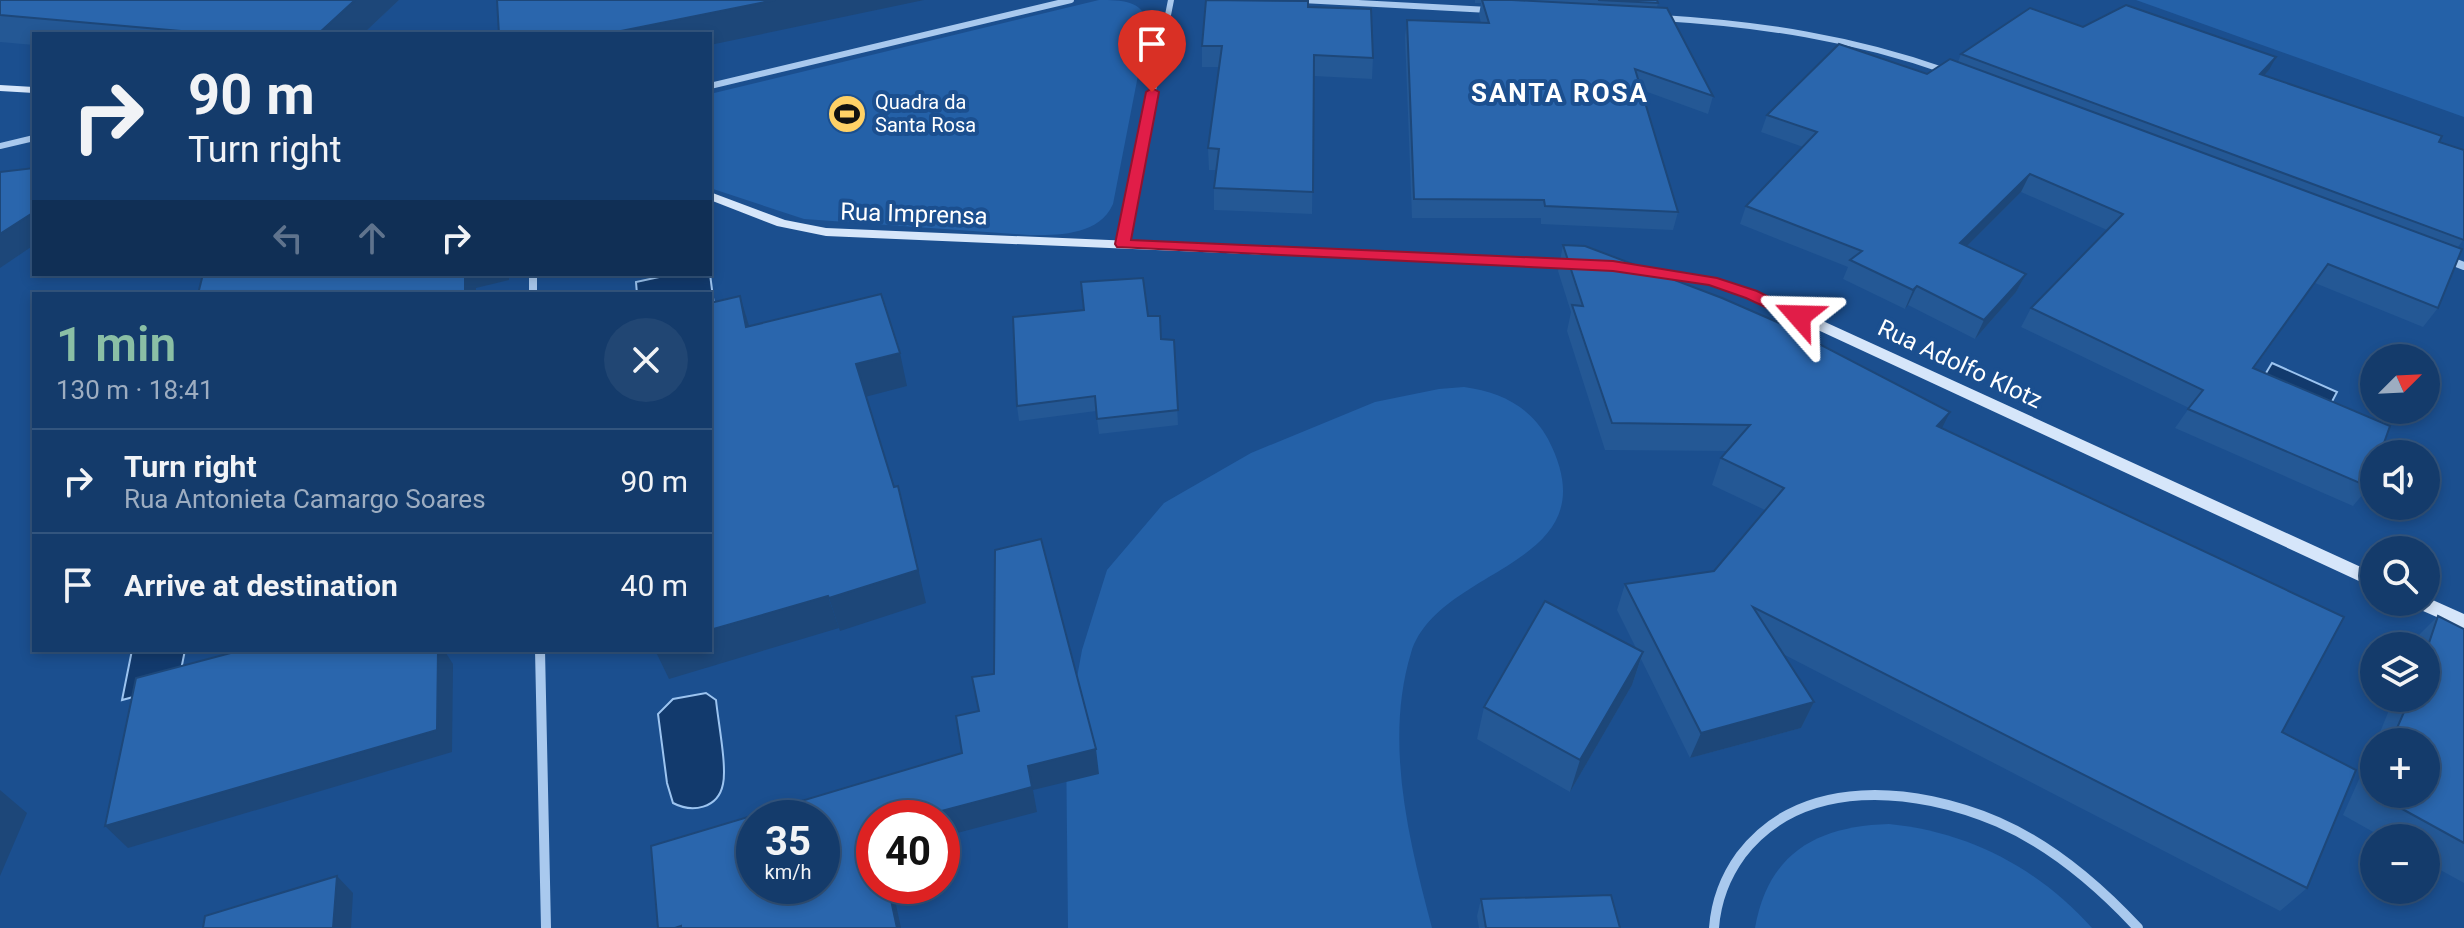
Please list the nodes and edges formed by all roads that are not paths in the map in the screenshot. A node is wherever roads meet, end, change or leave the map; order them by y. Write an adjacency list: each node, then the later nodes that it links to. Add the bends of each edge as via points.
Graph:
1 (1071, 0): 7 (street)
2 (1171, 0): 13 (street)
3 (1302, 0): 4 (street)
4 (1504, 10)
5 (1660, 18): 6 (street, via 1737,23 1846,40)
6 (1952, 74)
7 (712, 86)
8 (0, 88): 9 (street)
9 (32, 90)
10 (32, 138): 11 (street)
11 (0, 146)
12 (712, 197): 13 (street, Rua Imprensa, via 782,223 826,232)
13 (1122, 244): 16 (street, Rua Adolfo Klotz, via 1605,266 1711,281 1752,294)
14 (2435, 255): 15 (street)
15 (2464, 266)
16 (2360, 575)
17 (2440, 611): 18 (street)
18 (2464, 622)
19 (540, 652): 20 (street)
20 (546, 928)
21 (1714, 928): 22 (street, via 1723,885 1758,835 1813,803 1882,795 1933,802 2007,826 2092,882)
22 (2138, 928)

